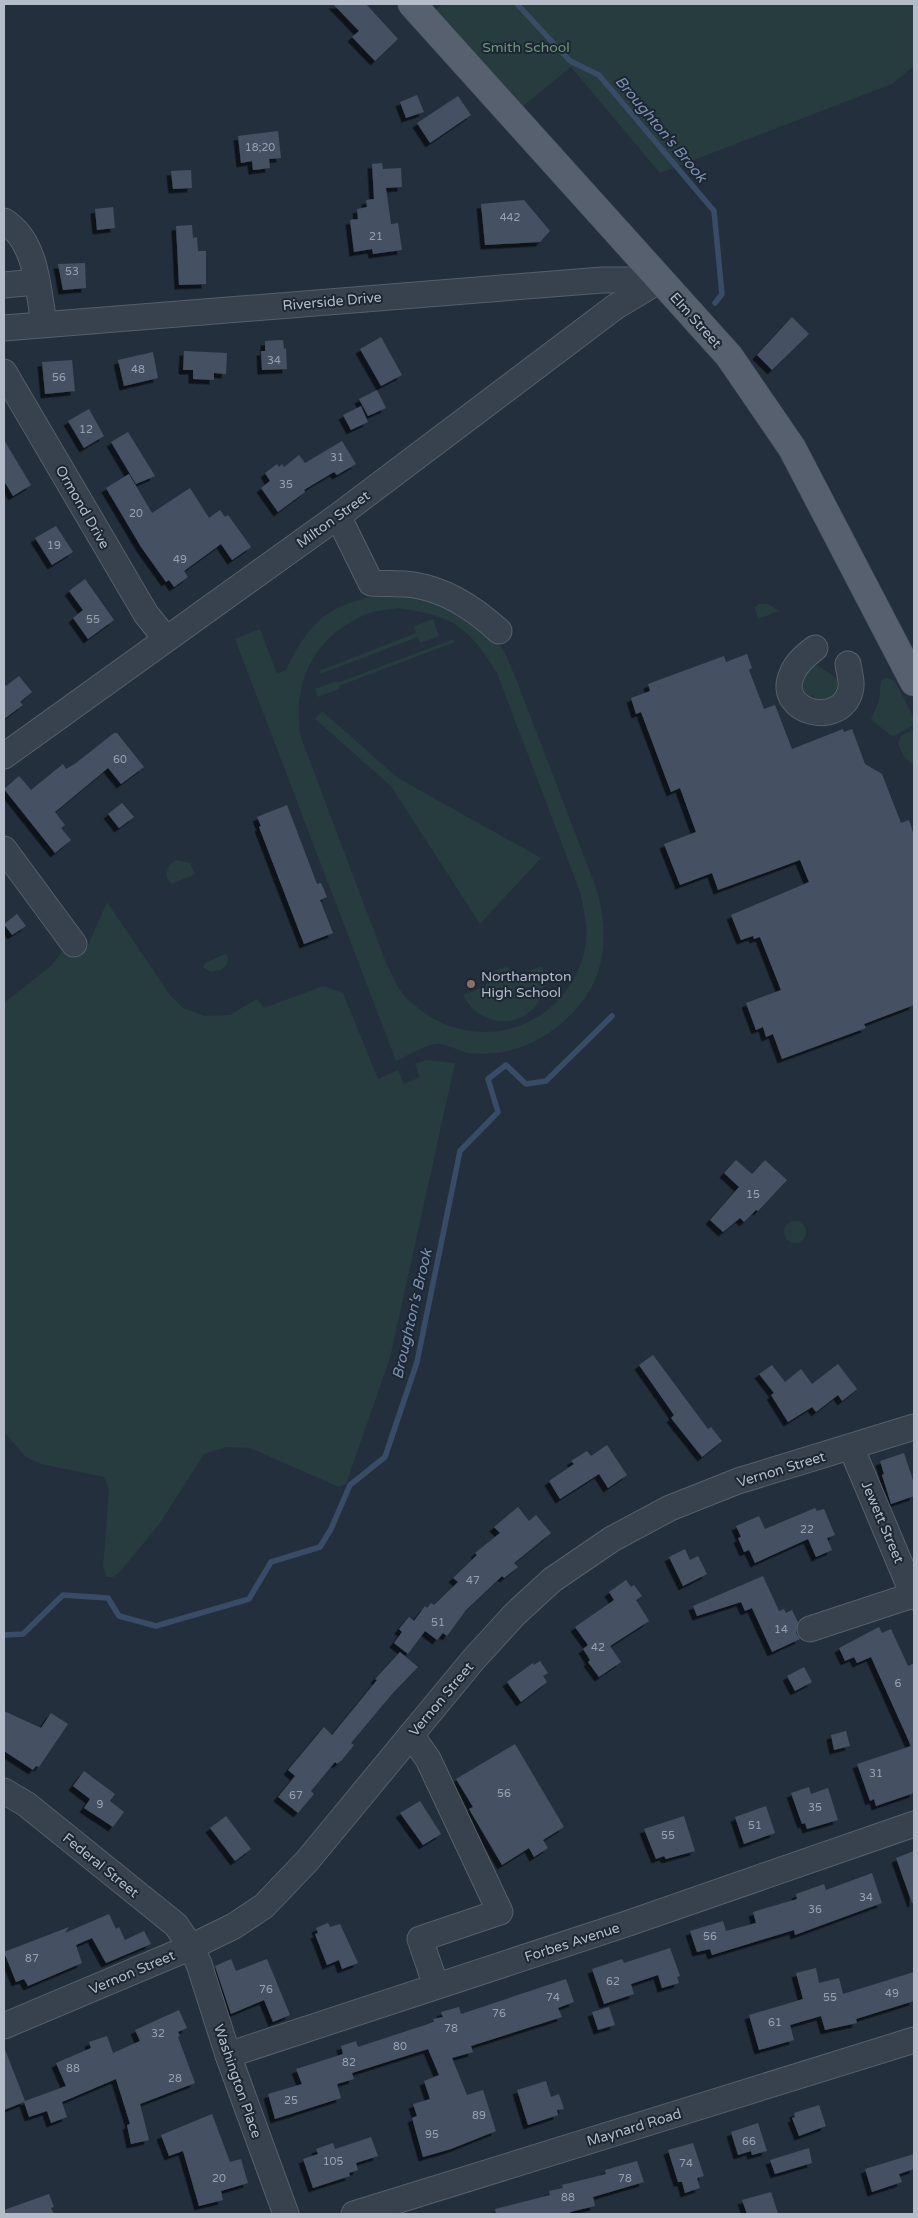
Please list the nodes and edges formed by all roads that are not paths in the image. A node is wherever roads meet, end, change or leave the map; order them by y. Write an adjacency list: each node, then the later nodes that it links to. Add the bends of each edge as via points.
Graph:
1 (420, 6): 3 (main road, Elm Street)
2 (4, 221): 4 (street, via 10,224 30,251)
3 (660, 280): 6 (street, Riverside Drive, via 602,280); 9 (street, Milton Street, via 615,306); 14 (main road, Elm Street, via 729,356 792,448)
4 (36, 282): 5 (street); 6 (street)
5 (4, 285)
6 (44, 324): 7 (street, Riverside Drive)
7 (4, 328)
8 (4, 372): 11 (street, Ormond Drive, via 146,614)
9 (338, 516): 10 (street, via 371,583 415,585 458,599); 11 (street, Milton Street)
10 (500, 631)
11 (166, 639): 15 (street, Milton Street)
12 (815, 648): 13 (street, via 795,668 789,682 793,698 806,710 822,714 842,705 851,689)
13 (848, 664)
14 (914, 682)
15 (4, 756)
16 (4, 849): 17 (street)
17 (74, 944)
18 (914, 1427): 19 (street, Vernon Street)
19 (851, 1448): 20 (street, Jewett Street); 22 (street, Vernon Street, via 738,1481 670,1508 612,1539 552,1580 515,1614)
20 (914, 1596): 21 (street)
21 (810, 1629)
22 (411, 1735): 25 (street, Vernon Street, via 307,1861 264,1906 234,1926); 26 (street, via 428,1759 500,1912 420,1939)
23 (4, 1791): 25 (street, Federal Street, via 26,1804 176,1925)
24 (914, 1824): 26 (street, Forbes Avenue, via 629,1924)
25 (191, 1947): 27 (street, Vernon Street); 29 (street, Washington Place)
26 (436, 1986): 29 (street, Forbes Avenue)
27 (4, 2026)
28 (914, 2040): 31 (street, Maynard Road)
29 (228, 2055): 30 (street, Washington Place)
30 (286, 2214)
31 (354, 2214)

